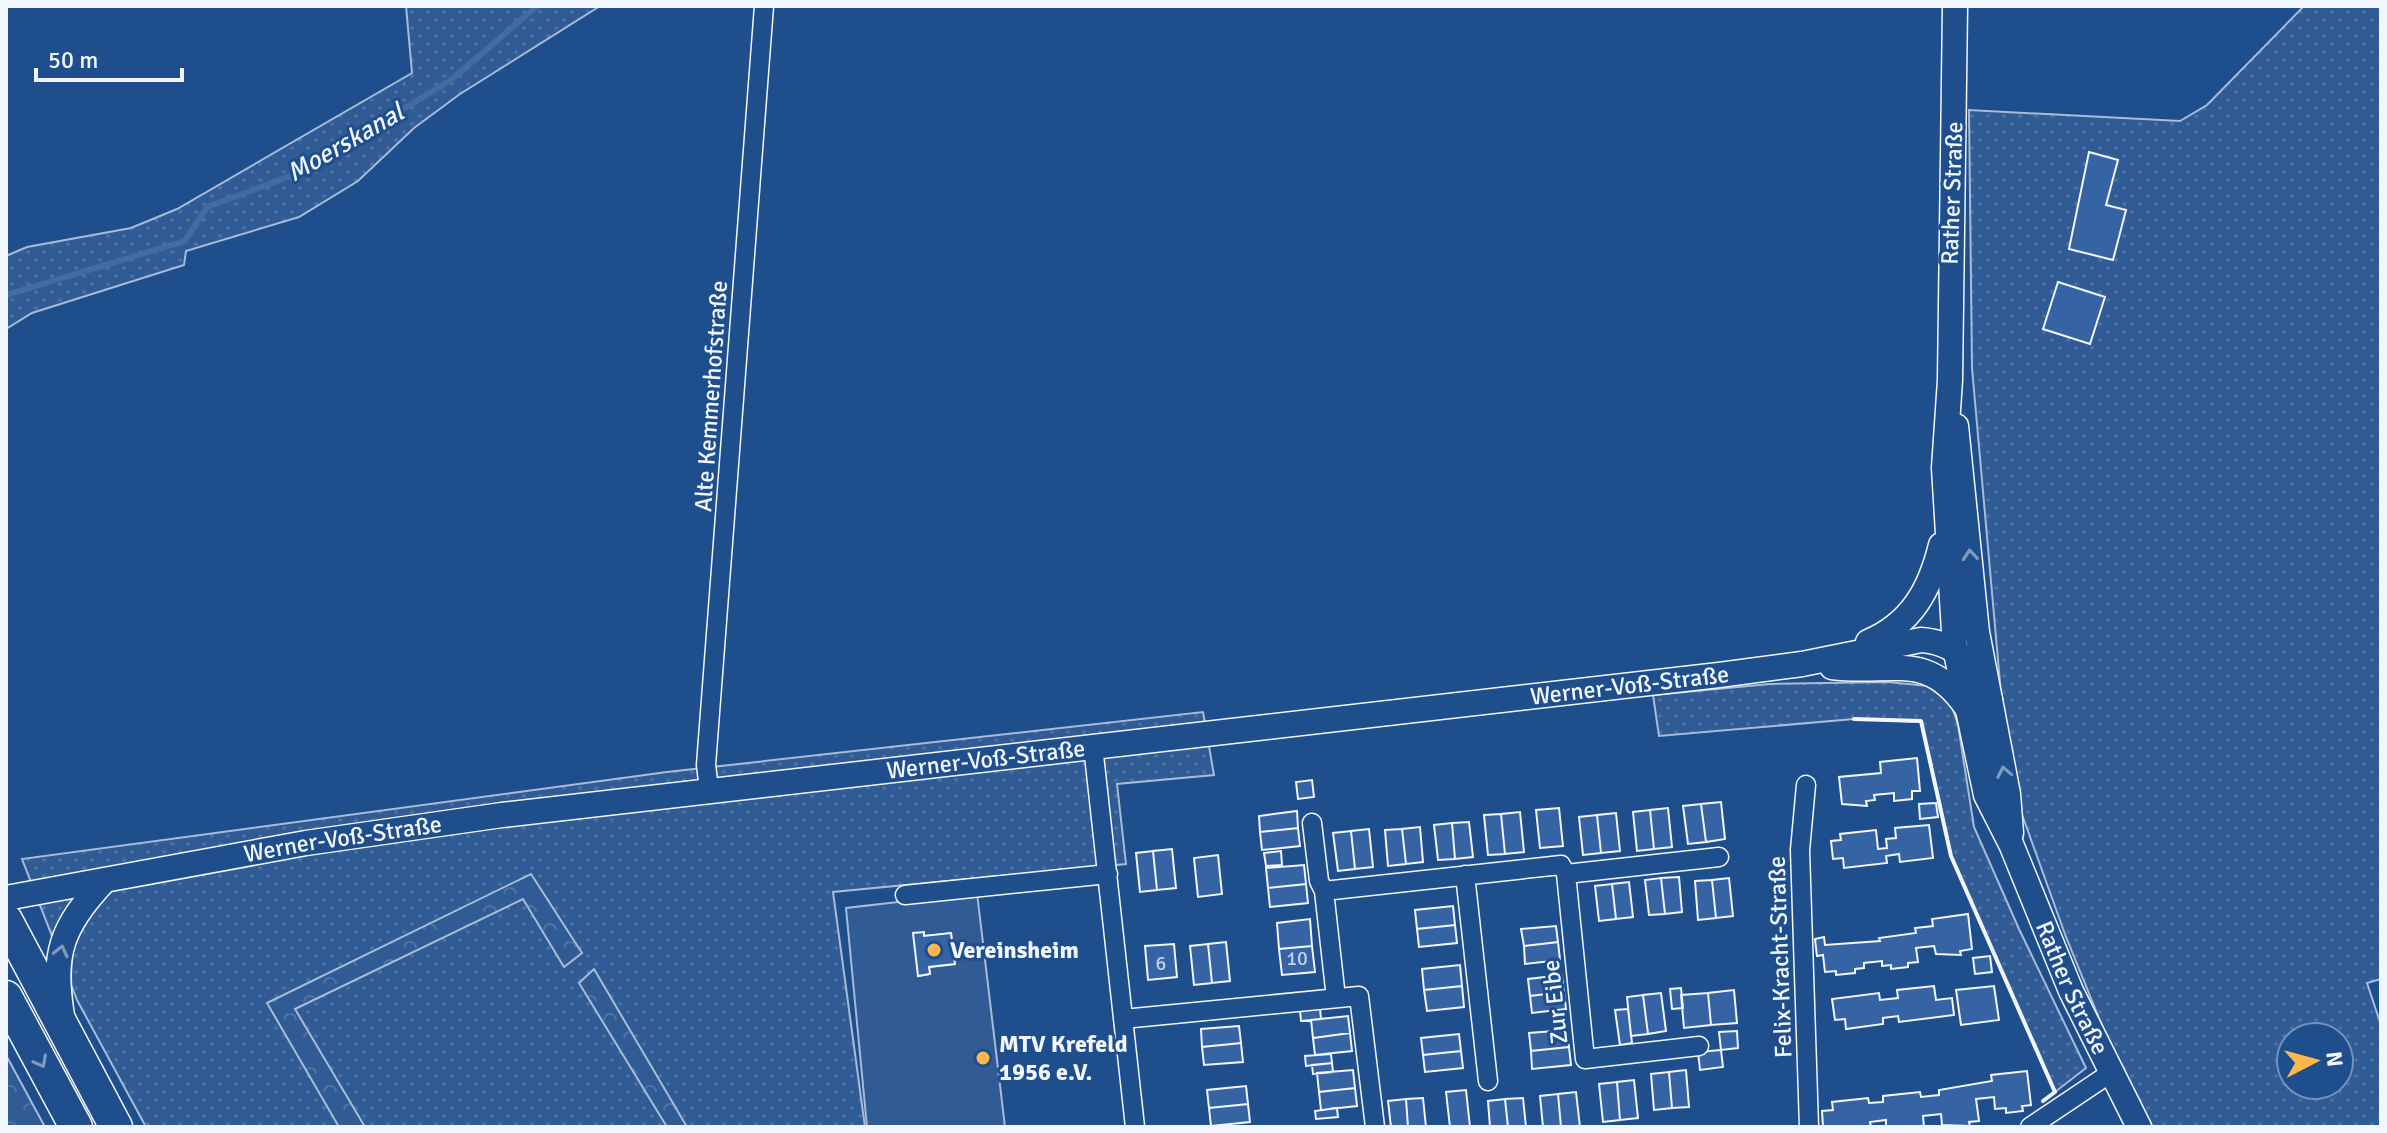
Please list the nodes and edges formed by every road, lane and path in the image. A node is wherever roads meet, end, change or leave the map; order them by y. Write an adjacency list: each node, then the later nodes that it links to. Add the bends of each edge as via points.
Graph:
1 (764, 6): 12 (street, Alte Kemmerhofstraße, via 706,765)
2 (1955, 6): 3 (main road, Rather Straße)
3 (1950, 380): 4 (main road, Rather Straße); 5 (main road, Rather Straße, one-way to 3)
4 (1946, 523): 6 (main road, Rather Straße); 7 (main road, Rather Straße, via 1928,585 1901,624 1870,642)
5 (1977, 632): 6 (main road); 9 (main road, Rather Straße)
6 (1959, 654): 7 (main road, Werner-Voß-Straße, via 1921,640); 8 (main road, via 1945,669); 9 (main road)
7 (1802, 664): 8 (main road); 10 (main road, Werner-Voß-Straße)
8 (1924, 669): 9 (main road)
9 (1980, 706): 28 (main road, Rather Straße, via 2008,794 2011,844)
10 (1093, 746): 12 (main road, Werner-Voß-Straße); 15 (street)
11 (1806, 785): 34 (street, Felix-Kracht-Straße, via 1800,850)
12 (709, 789): 18 (main road, Werner-Voß-Straße, via 353,836)
13 (1312, 823): 19 (street)
14 (1719, 857): 16 (street)
15 (1108, 874): 20 (street); 25 (street)
16 (1566, 874): 17 (street, via 1561,865); 27 (street, Zur Eibe, via 1585,1059)
17 (1465, 875): 19 (street); 29 (street)
18 (104, 881): 21 (main road, Werner-Voß-Straße); 26 (main road, one-way to 18, via 57,979 60,948 74,916)
19 (1324, 891): 24 (street)
20 (905, 895)
21 (6, 898)
22 (6, 920): 26 (highway)
23 (6, 997): 30 (highway, one-way to 30)
24 (1336, 998): 25 (street); 33 (street, via 1359,996)
25 (1123, 1019): 32 (street)
26 (64, 1028): 31 (highway)
27 (1699, 1046)
28 (2109, 1074): 35 (street); 36 (main road, Rather Straße)
29 (1488, 1081)
30 (76, 1127)
31 (116, 1127)
32 (1135, 1127)
33 (1375, 1127)
34 (1809, 1127)
35 (2030, 1127)
36 (2139, 1127)

